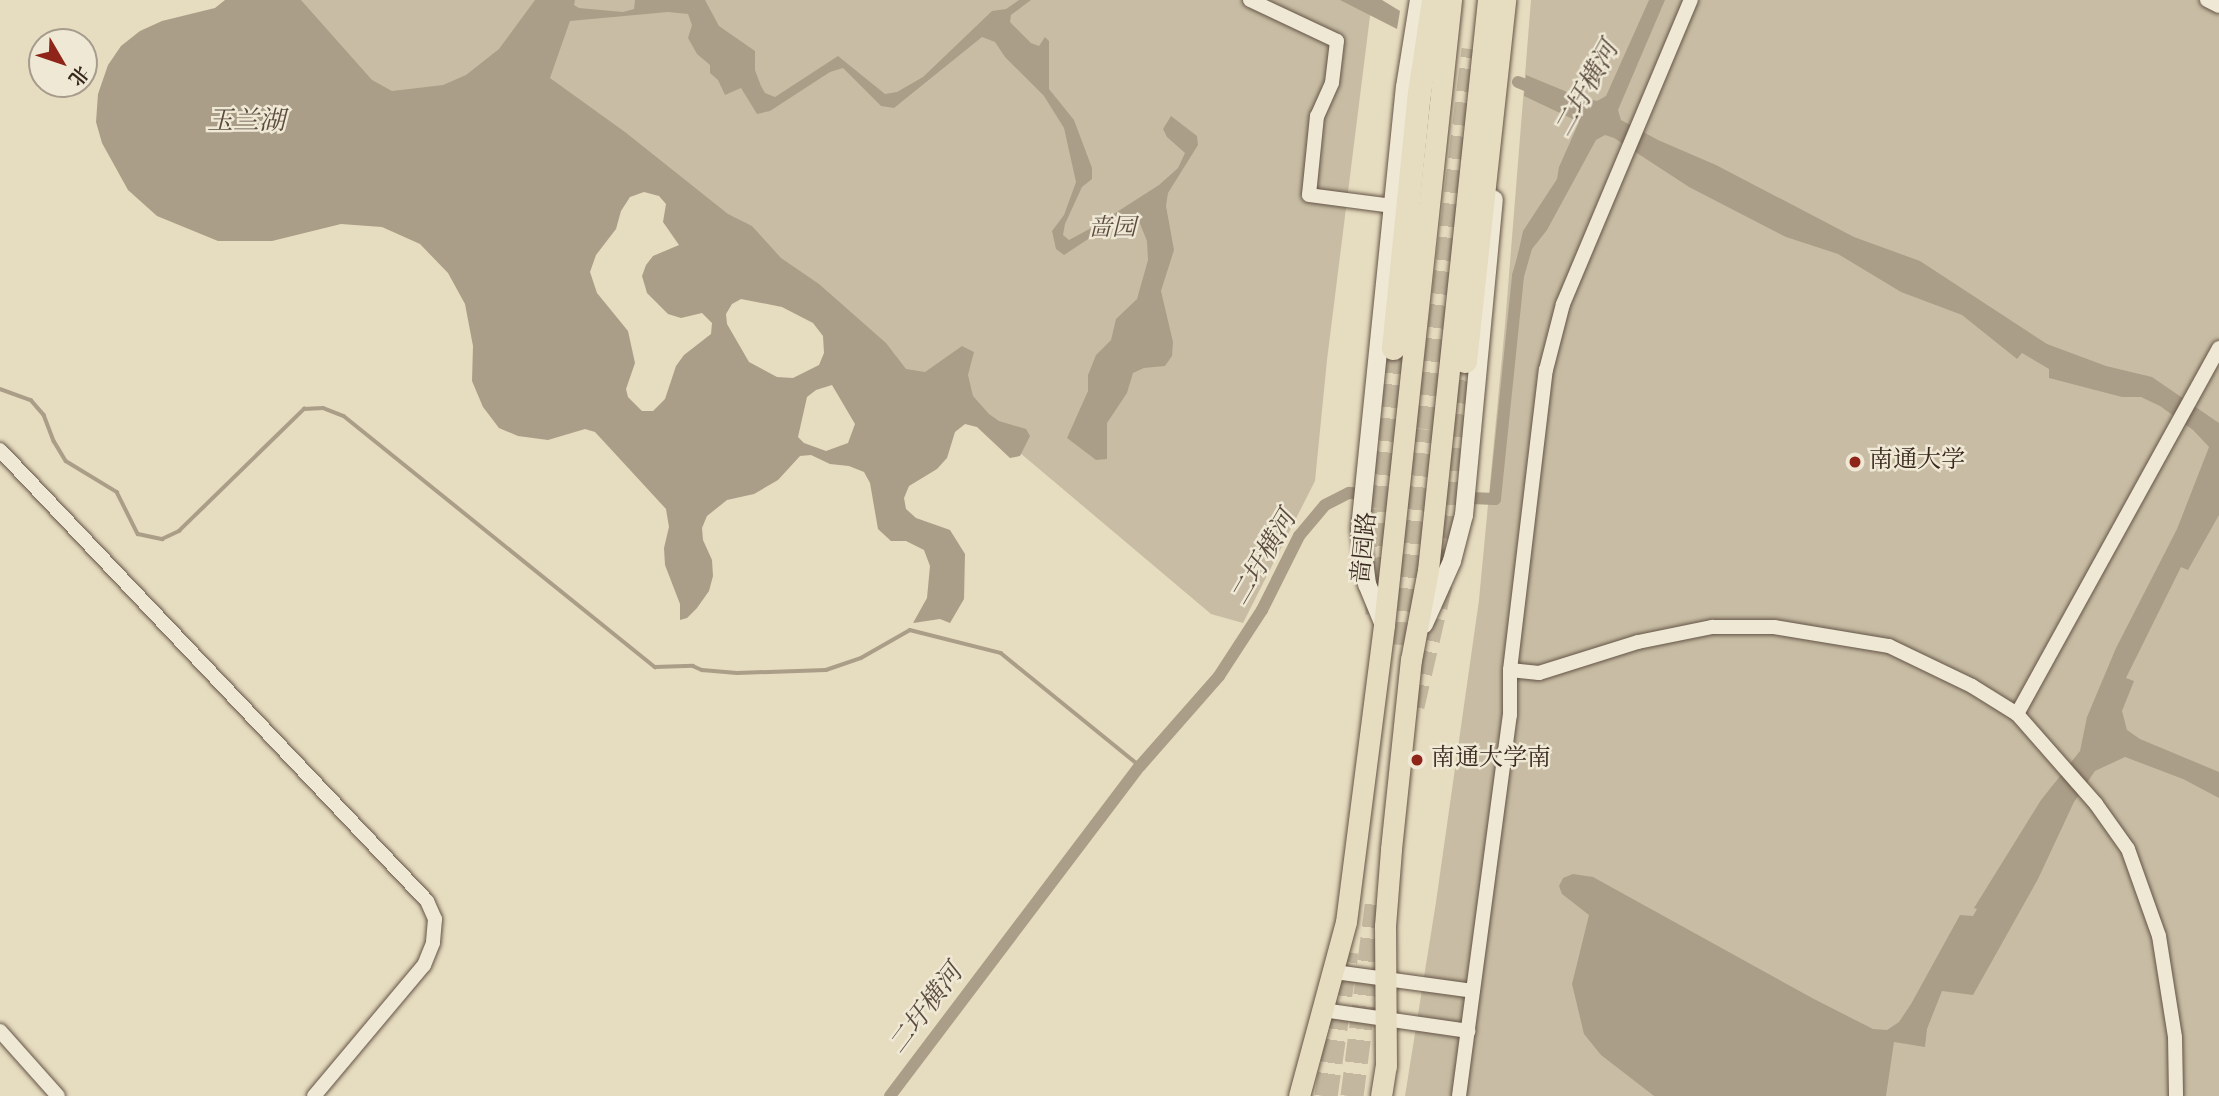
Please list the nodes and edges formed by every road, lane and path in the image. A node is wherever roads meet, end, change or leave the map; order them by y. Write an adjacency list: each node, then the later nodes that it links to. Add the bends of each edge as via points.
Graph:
1 (1250, 0): 11 (street, via 1337,41 1332,83 1317,116 1309,195)
2 (1419, 0): 11 (street)
3 (1433, 0): 12 (highway)
4 (1451, 0): 16 (main road, 啬园路)
5 (1488, 0): 17 (main road, via 1428,570)
6 (1504, 0): 14 (highway)
7 (1515, 0): 17 (street, via 1464,515 1452,561)
8 (1691, 0): 18 (street, via 1563,304 1546,370)
9 (2207, 0): 10 (street)
10 (2219, 6)
11 (1393, 205): 16 (street, via 1360,529 1367,584)
12 (1393, 348)
13 (2219, 348): 19 (street)
14 (1465, 361)
15 (0, 450): 28 (street, via 427,901 435,919 433,943 424,965)
16 (1384, 625): 20 (main road, 啬园路, via 1346,922)
17 (1411, 660): 21 (main road, via 1390,862)
18 (1510, 670): 19 (street, via 1539,673 1637,642 1712,627 1773,627 1889,646 1972,686); 22 (street, via 1510,715)
19 (2017, 714): 32 (street, via 2128,849 2159,936 2174,1026)
20 (1335, 972): 21 (street); 23 (main road, 啬园路)
21 (1385, 979): 22 (street); 24 (main road)
22 (1473, 991): 26 (street)
23 (1323, 1010): 24 (street); 29 (main road, 啬园路)
24 (1387, 1019): 26 (street); 30 (main road)
25 (0, 1031): 27 (street)
26 (1468, 1031): 31 (street)
27 (58, 1096)
28 (314, 1096)
29 (1299, 1096)
30 (1381, 1096)
31 (1459, 1096)
32 (2176, 1096)

